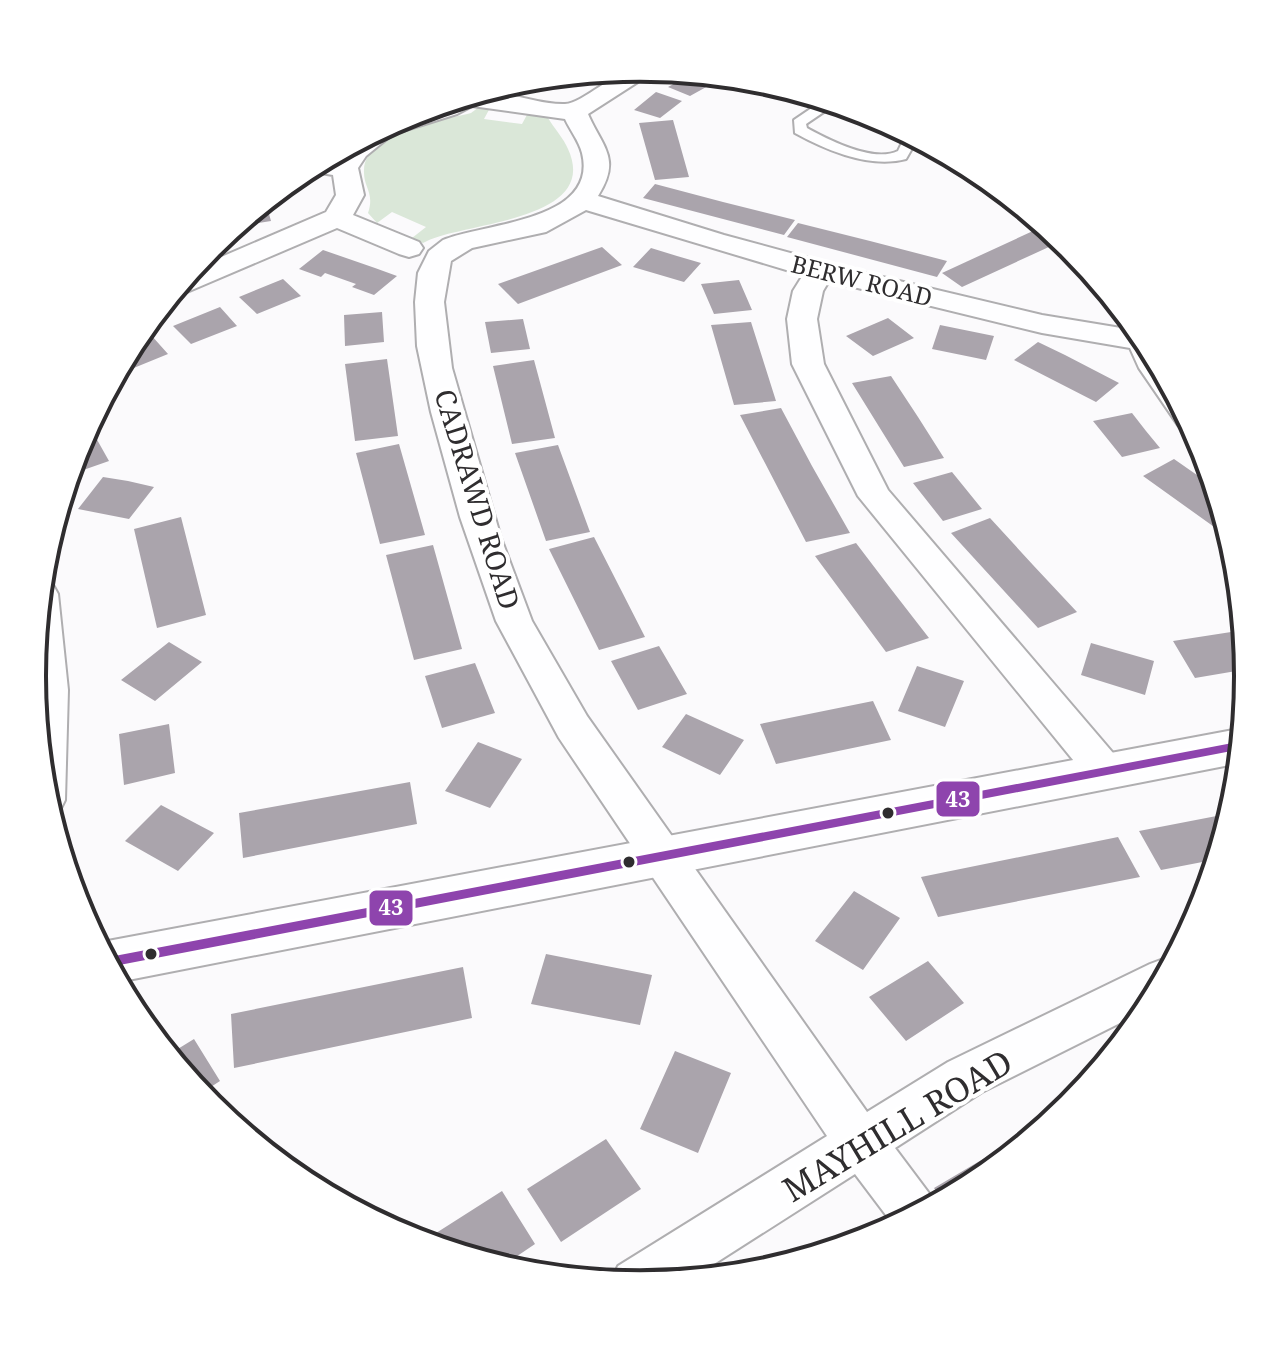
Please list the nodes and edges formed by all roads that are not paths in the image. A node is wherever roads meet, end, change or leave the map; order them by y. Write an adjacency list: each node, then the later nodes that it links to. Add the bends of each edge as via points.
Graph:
1 (622, 82): 4 (street)
2 (493, 101): 4 (street)
3 (819, 109): 5 (lane, via 799,123 800,130 881,160 900,157)
4 (575, 113): 9 (street, via 596,155 595,180)
5 (908, 146)
6 (353, 156): 8 (street)
7 (334, 167): 8 (street)
8 (345, 168): 10 (street, via 350,195)
9 (581, 199): 12 (street, BERW ROAD); 19 (street, CADRAWD ROAD, via 541,225 446,250 433,268 429,314 447,413 514,621 570,722)
10 (337, 218): 11 (street); 13 (street)
11 (409, 248)
12 (820, 271): 14 (street, BERW ROAD, via 967,306); 18 (street, via 808,291 802,319 808,364 875,496)
13 (202, 275)
14 (1124, 330)
15 (46, 662): 16 (street)
16 (48, 723)
17 (1231, 747): 18 (street)
18 (1105, 771): 19 (street)
19 (663, 855): 20 (street); 22 (street, CADRAWD ROAD)
20 (119, 960)
21 (1146, 988): 22 (street, MAYHILL ROAD, via 965,1077)
22 (861, 1145): 23 (street, CADRAWD ROAD); 24 (street, MAYHILL ROAD)
23 (910, 1206)
24 (659, 1270)

